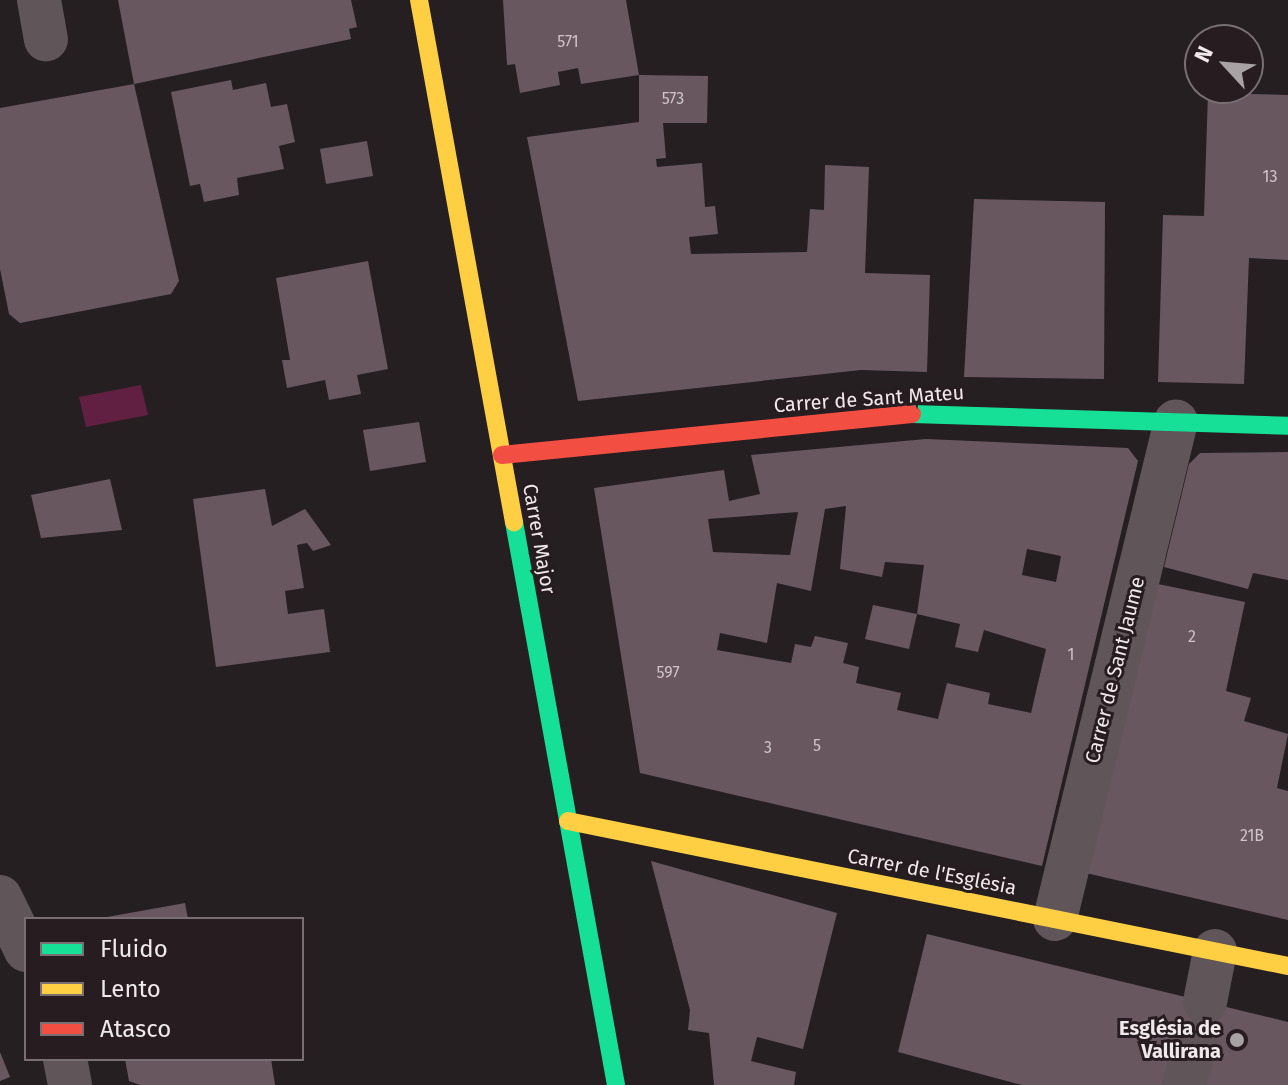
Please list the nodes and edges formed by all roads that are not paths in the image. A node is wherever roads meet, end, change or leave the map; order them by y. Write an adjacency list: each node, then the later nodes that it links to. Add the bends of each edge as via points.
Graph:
1 (419, 0): 4 (street, Carrer Major)
2 (1176, 421): 3 (street, Carrer de Sant Mateu); 4 (street, Carrer de Sant Mateu, via 937,412); 7 (street, Carrer de Sant Jaume)
3 (1288, 426)
4 (502, 455): 5 (street, Carrer Major)
5 (568, 821): 7 (street, Carrer de l'Església); 13 (street, Carrer Major)
6 (0, 897): 8 (street)
7 (1055, 919): 9 (street, Carrer de l'Església)
8 (24, 946)
9 (1215, 951): 10 (street, Carrer de l'Església); 14 (street)
10 (1288, 966)
11 (65, 1061): 12 (street)
12 (70, 1085)
13 (616, 1085)
14 (1184, 1085)

